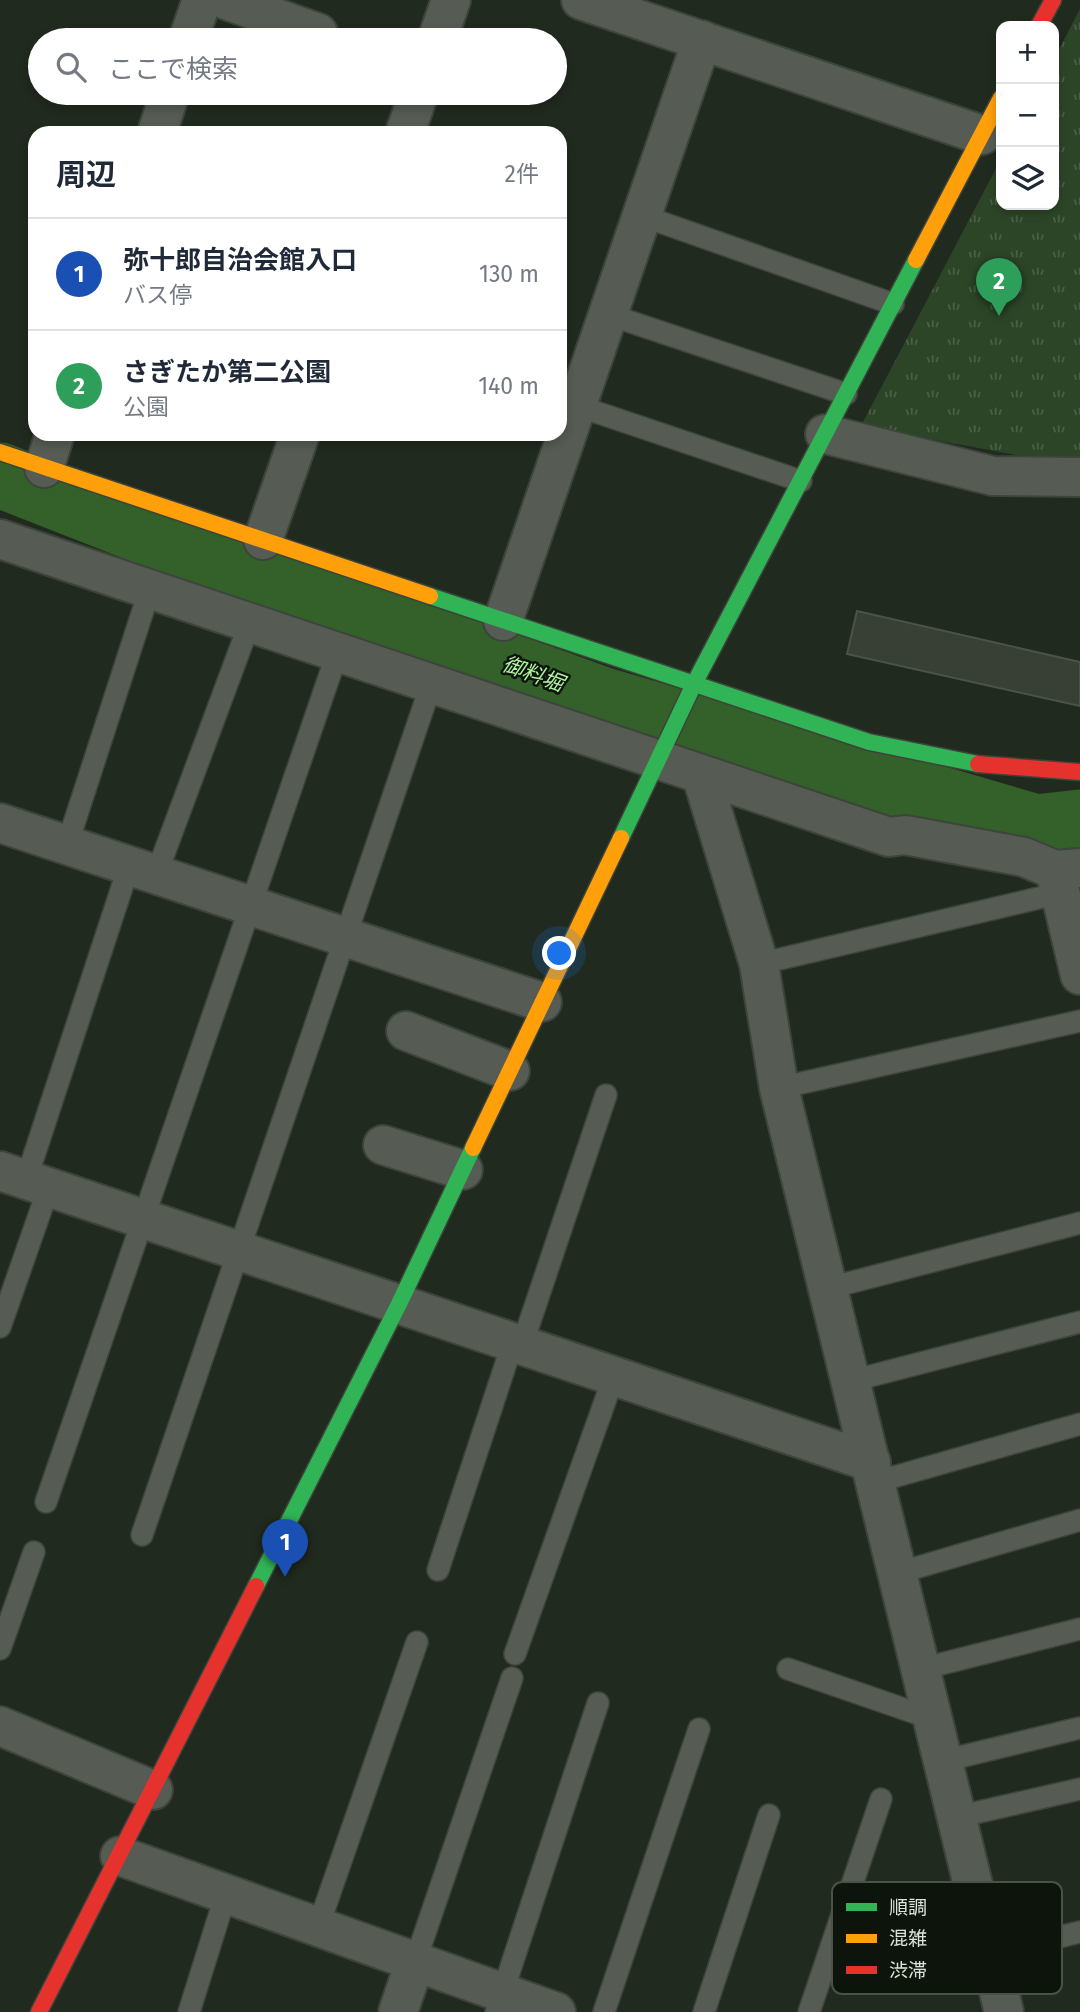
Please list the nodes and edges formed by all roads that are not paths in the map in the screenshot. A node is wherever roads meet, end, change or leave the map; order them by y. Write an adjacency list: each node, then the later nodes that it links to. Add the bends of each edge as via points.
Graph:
1 (202, 0): 7 (street)
2 (226, 0): 8 (street)
3 (451, 0): 9 (street)
4 (581, 0): 10 (street)
5 (1053, 0): 6 (street)
6 (1042, 21)
7 (192, 28)
8 (304, 28)
9 (441, 28)
10 (702, 40): 14 (street); 15 (street)
11 (415, 105): 13 (street)
12 (996, 108): 14 (street)
13 (407, 126)
14 (982, 135): 16 (street)
15 (643, 216): 16 (lane); 17 (street)
16 (893, 304): 18 (street)
17 (607, 314): 18 (lane); 19 (street)
18 (846, 394): 20 (street)
19 (578, 406): 21 (street); 27 (lane)
20 (825, 434): 26 (street, via 993,476); 27 (street)
21 (567, 438)
22 (298, 441): 29 (street)
23 (566, 441): 31 (street)
24 (50, 451): 25 (street); 29 (street)
25 (0, 452)
26 (1080, 477)
27 (801, 481): 34 (street)
28 (0, 539): 30 (street)
29 (263, 540): 31 (street)
30 (149, 592): 32 (street); 40 (lane)
31 (503, 621): 34 (street)
32 (249, 625): 33 (street); 41 (lane)
33 (337, 654): 35 (street); 43 (lane)
34 (694, 684): 36 (street); 37 (street, via 869,742 946,761 1023,771)
35 (431, 685): 36 (street); 44 (lane)
36 (661, 753): 38 (street); 47 (street)
37 (1080, 772)
38 (702, 777): 42 (street, via 889,837 905,835 1024,856); 45 (street)
39 (0, 823): 40 (street)
40 (67, 845): 41 (street)
41 (142, 870): 43 (street); 55 (lane)
42 (1065, 877): 45 (lane); 46 (street)
43 (251, 906): 44 (street); 56 (lane)
44 (344, 937): 47 (street); 58 (lane)
45 (759, 964): 51 (street)
46 (1080, 975)
47 (542, 1002): 50 (street)
48 (1080, 1021): 51 (lane)
49 (406, 1031): 50 (street)
50 (510, 1071): 54 (street)
51 (779, 1088): 59 (street)
52 (606, 1095): 63 (lane)
53 (383, 1145): 54 (street)
54 (463, 1170): 60 (street)
55 (25, 1179): 56 (street); 62 (lane)
56 (144, 1219): 58 (street); 68 (lane)
57 (1080, 1223): 59 (lane)
58 (237, 1250): 60 (street); 70 (lane)
59 (829, 1287): 65 (street)
60 (399, 1304): 63 (street); 88 (street)
61 (1080, 1322): 65 (lane)
62 (0, 1327)
63 (518, 1344): 64 (street); 72 (lane)
64 (614, 1376): 67 (street); 77 (lane)
65 (851, 1381): 67 (street)
66 (1080, 1424): 67 (lane)
67 (873, 1472): 73 (street)
68 (46, 1502)
69 (1080, 1520): 73 (lane)
70 (142, 1535)
71 (34, 1552): 76 (lane)
72 (438, 1570)
73 (898, 1573): 79 (street)
74 (1080, 1629): 79 (lane)
75 (417, 1642): 96 (lane)
76 (0, 1649)
77 (515, 1654)
78 (788, 1669): 82 (lane)
79 (921, 1669): 82 (street)
80 (512, 1678): 100 (lane)
81 (598, 1703): 102 (lane)
82 (933, 1719): 86 (street)
83 (0, 1727): 88 (street)
84 (699, 1728): 107 (lane)
85 (1080, 1728): 86 (lane)
86 (943, 1761): 91 (street)
87 (1080, 1788): 91 (lane)
88 (153, 1790): 92 (street)
89 (881, 1799): 93 (lane)
90 (769, 1815): 108 (lane)
91 (957, 1817): 94 (street)
92 (120, 1856): 95 (street); 103 (street)
93 (853, 1882)
94 (973, 1882)
95 (226, 1894): 96 (street); 104 (lane)
96 (318, 1927): 100 (street)
97 (1080, 1932): 98 (lane)
98 (1062, 1936)
99 (832, 1944): 109 (lane)
100 (415, 1962): 102 (street); 105 (street)
101 (1000, 1994): 110 (street)
102 (499, 2002): 106 (street)
103 (40, 2012)
104 (189, 2012)
105 (398, 2012)
106 (556, 2012)
107 (604, 2012)
108 (704, 2012)
109 (809, 2012)
110 (1004, 2012)

